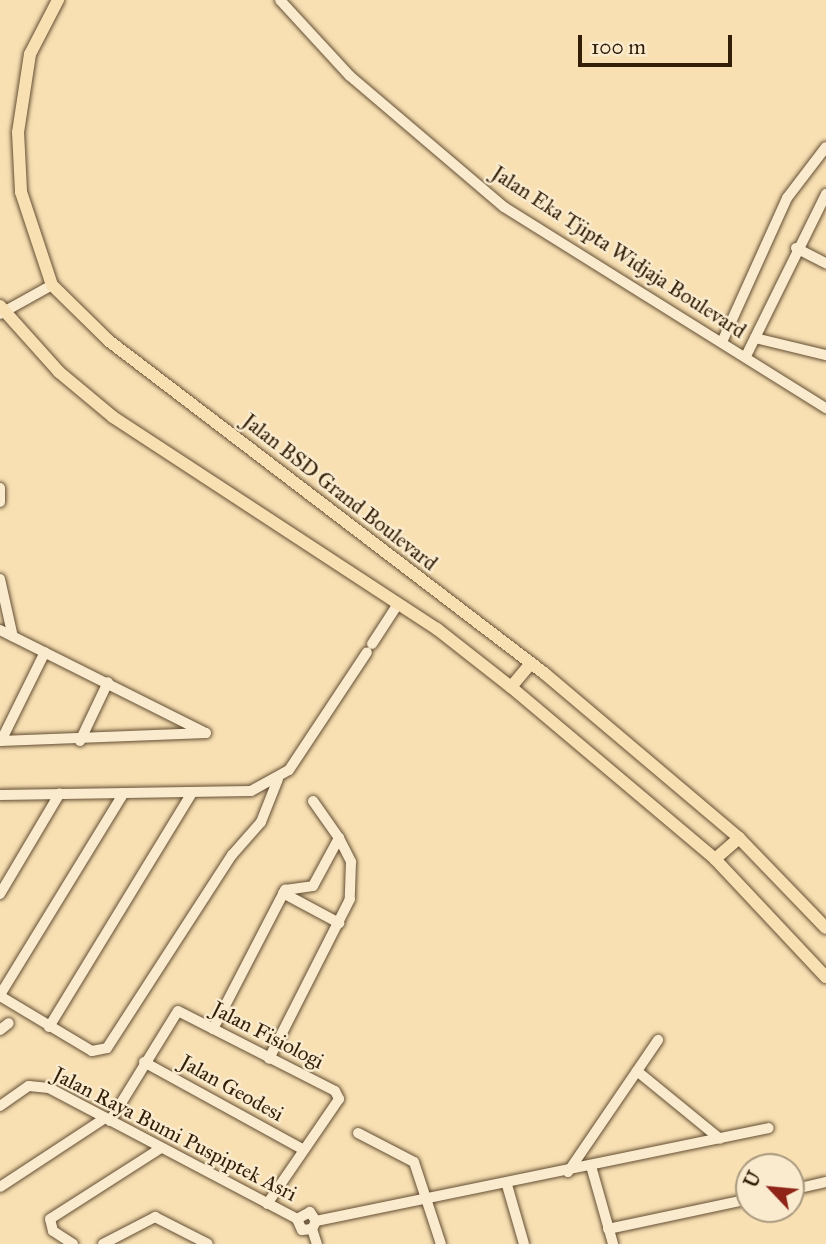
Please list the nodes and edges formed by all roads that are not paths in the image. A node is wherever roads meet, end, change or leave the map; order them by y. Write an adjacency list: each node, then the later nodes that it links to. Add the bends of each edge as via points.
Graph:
1 (58, 0): 7 (main road, Jalan BSD Grand Boulevard, via 26,67 18,132 21,192)
2 (280, 0): 10 (street, Jalan Eka Tjipta Widjaja Boulevard, via 350,76 504,207)
3 (826, 147): 10 (street, via 786,198)
4 (826, 194): 5 (street)
5 (796, 248): 6 (street); 9 (street)
6 (826, 263)
7 (52, 285): 8 (street); 21 (main road, Jalan BSD Grand Boulevard, via 109,341)
8 (1, 311): 17 (main road, via 113,417)
9 (755, 338): 11 (street); 12 (street)
10 (722, 342): 12 (street, Jalan Eka Tjipta Widjaja Boulevard)
11 (826, 355)
12 (746, 356): 13 (street, Jalan Eka Tjipta Widjaja Boulevard)
13 (826, 408)
14 (0, 488): 15 (street)
15 (0, 502)
16 (0, 579): 19 (street)
17 (398, 604): 23 (main road); 26 (street)
18 (0, 630): 19 (street)
19 (13, 636): 20 (street)
20 (45, 652): 22 (street); 24 (street)
21 (531, 663): 23 (main road); 33 (main road, Jalan BSD Grand Boulevard)
22 (108, 682): 25 (street); 25 (street, via 206,733)
23 (511, 687): 34 (main road)
24 (0, 741): 25 (street)
25 (80, 741)
26 (278, 779): 29 (street, via 242,793); 41 (street, via 261,822 232,855 107,1048 92,1051)
27 (60, 793): 28 (street); 30 (street); 36 (street)
28 (124, 793): 29 (street); 40 (street)
29 (192, 793): 41 (street)
30 (0, 795)
31 (313, 801): 32 (street)
32 (339, 838): 35 (street, via 313,886 288,886); 37 (street, via 351,862 354,886)
33 (739, 838): 34 (main road); 38 (main road, Jalan BSD Grand Boulevard)
34 (715, 859): 39 (main road)
35 (283, 893): 37 (street); 42 (street)
36 (0, 894)
37 (339, 923): 44 (street)
38 (826, 928)
39 (826, 977)
40 (0, 996): 41 (street)
41 (50, 1027)
42 (213, 1029): 44 (street, Jalan Fisiologi); 45 (street, Jalan Fisiologi, via 174,1012)
43 (658, 1040): 46 (street)
44 (269, 1059): 53 (street, Jalan Fisiologi, via 339,1096)
45 (144, 1062): 48 (street, Jalan Fisiologi); 53 (street, Jalan Geodesi)
46 (637, 1071): 51 (street); 55 (street)
47 (0, 1106): 48 (street, Jalan Raya Bumi Puspiptek Asri, via 39,1085)
48 (107, 1120): 52 (street, Jalan Raya Bumi Puspiptek Asri); 58 (street)
49 (769, 1128): 51 (street, Jalan Raya Bumi Puspiptek Asri)
50 (358, 1133): 60 (street, via 411,1159)
51 (720, 1139): 54 (street, Jalan Raya Bumi Puspiptek Asri)
52 (161, 1148): 62 (street, Jalan Raya Bumi Puspiptek Asri); 65 (street, via 50,1219 53,1231)
53 (302, 1149): 62 (street, Jalan Fisiologi)
54 (591, 1166): 55 (street, Jalan Raya Bumi Puspiptek Asri); 64 (street)
55 (568, 1171): 57 (street, Jalan Raya Bumi Puspiptek Asri)
56 (826, 1182): 59 (street)
57 (508, 1185): 60 (street, Jalan Raya Bumi Puspiptek Asri); 70 (street)
58 (0, 1187)
59 (805, 1187)
60 (428, 1198): 63 (street, Jalan Raya Bumi Puspiptek Asri); 69 (street)
61 (735, 1202): 64 (street)
62 (267, 1204): 63 (street, Jalan Raya Bumi Puspiptek Asri, via 297,1219 302,1230)
63 (314, 1225): 68 (street)
64 (608, 1228): 71 (street)
65 (73, 1244)
66 (103, 1244): 67 (street, via 159,1217)
67 (208, 1244)
68 (317, 1244)
69 (441, 1244)
70 (524, 1244)
71 (613, 1244)

